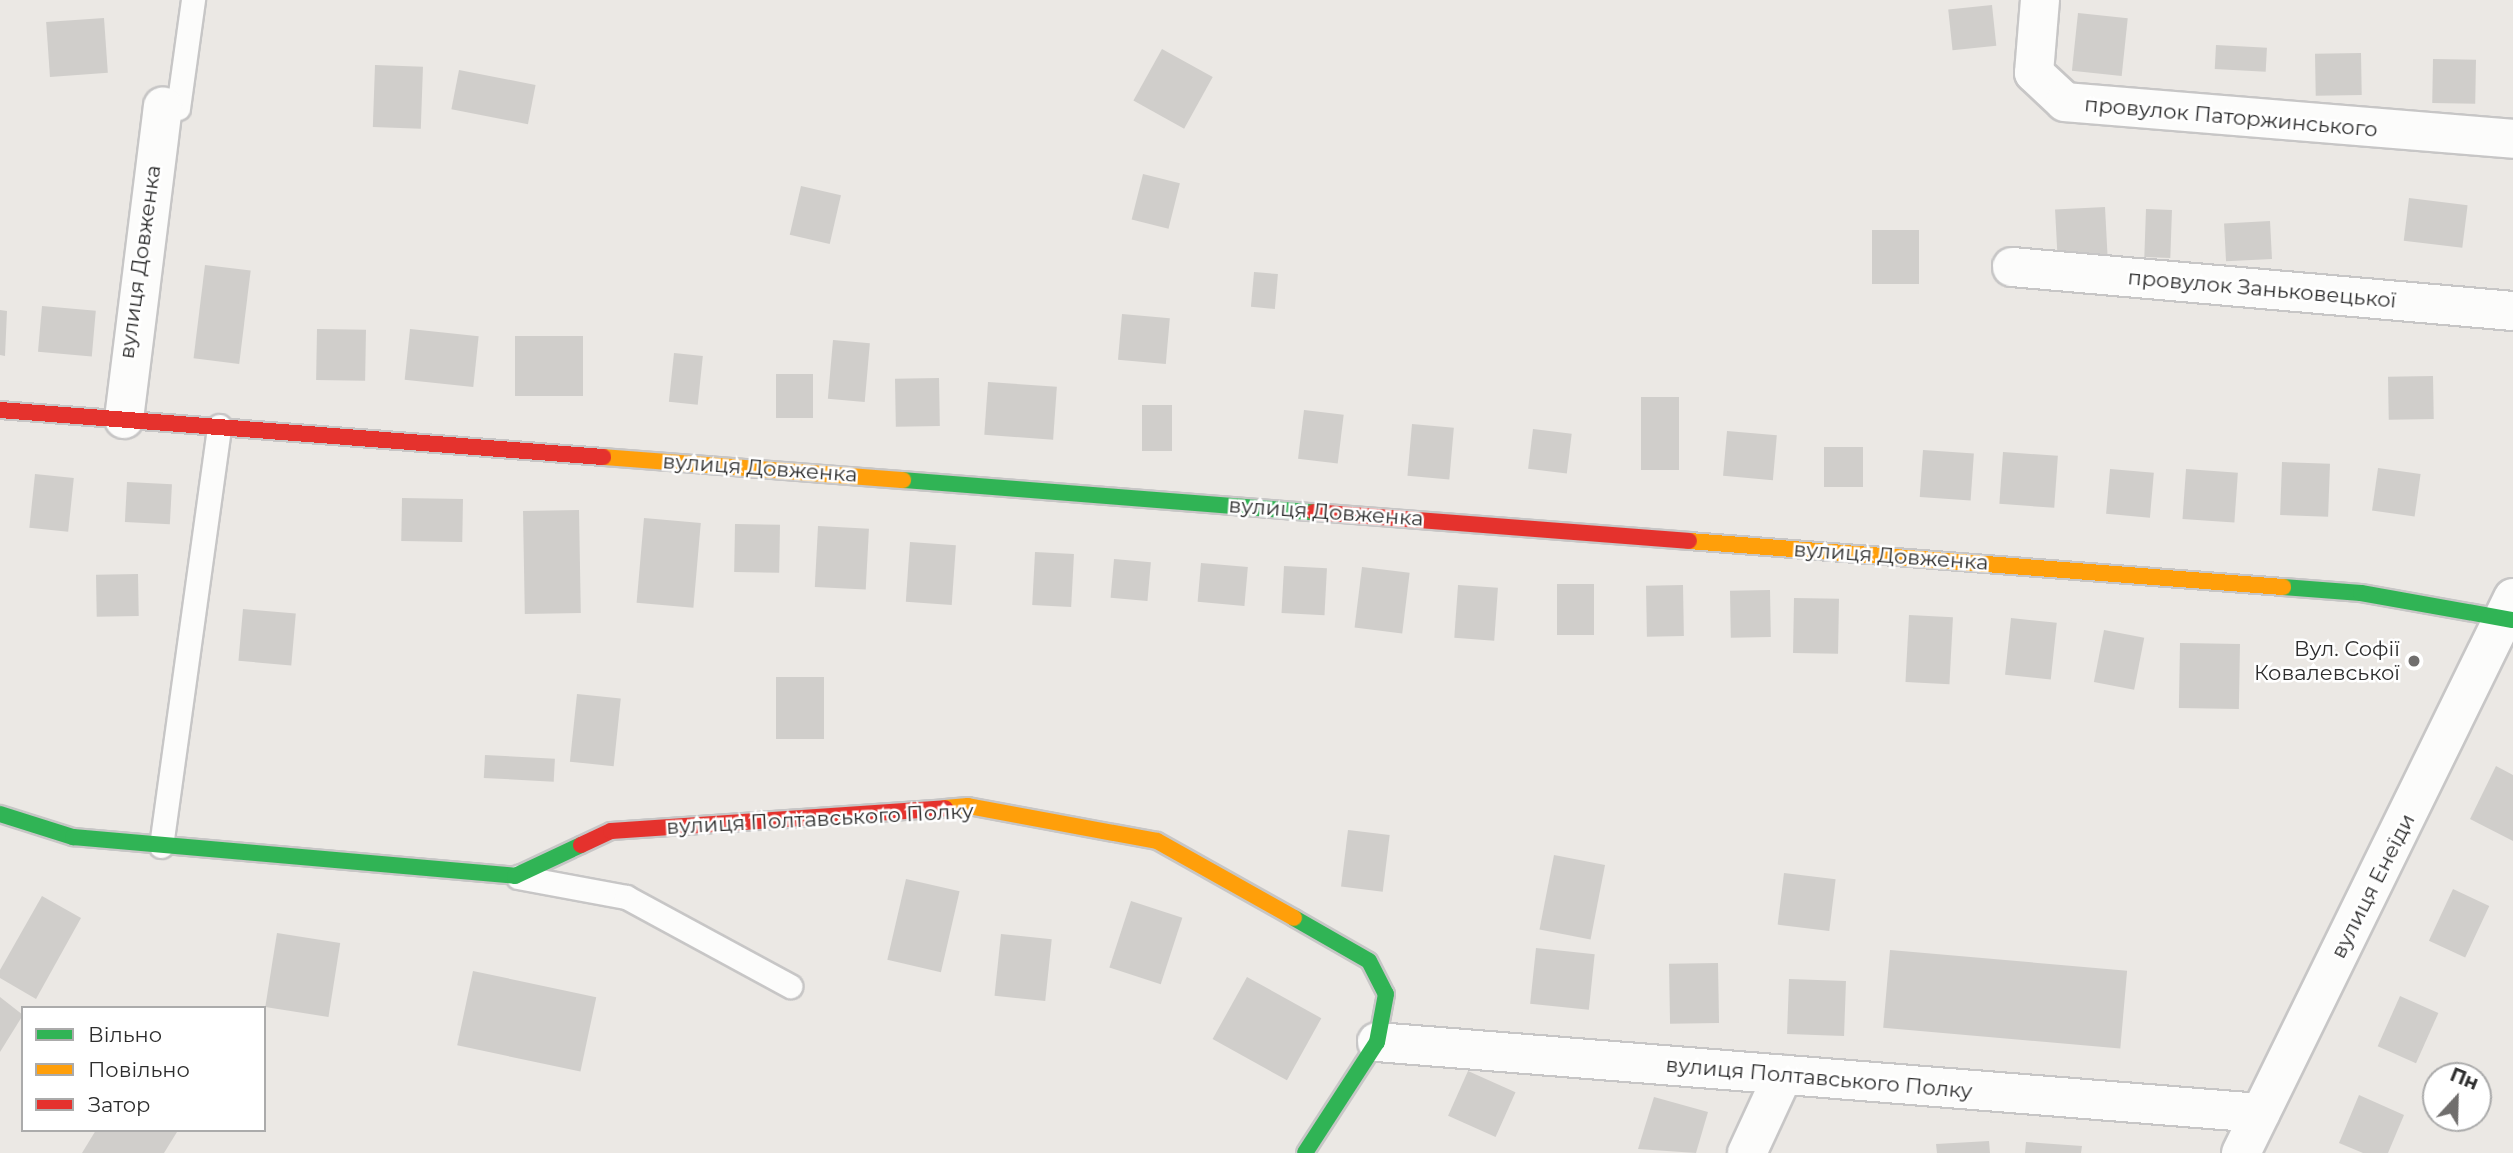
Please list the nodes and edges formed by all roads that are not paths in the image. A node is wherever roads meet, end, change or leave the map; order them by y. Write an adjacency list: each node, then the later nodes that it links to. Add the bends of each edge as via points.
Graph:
1 (192, 0): 3 (lane)
2 (2040, 0): 4 (street, провулок Паторжинського, via 2034,73 2065,102)
3 (170, 107): 8 (street, вулиця Довженка)
4 (2513, 139)
5 (2012, 267): 6 (street, провулок Заньковецької)
6 (2513, 312)
7 (0, 410): 8 (street, вулиця Довженка)
8 (124, 419): 9 (street, вулиця Довженка)
9 (219, 426): 10 (street, вулиця Довженка, via 2361,593); 12 (lane)
10 (2510, 612): 17 (street, вулиця Енеїди)
11 (0, 814): 12 (street, via 73,837)
12 (161, 846): 13 (street, вулиця Полтавського Полку)
13 (515, 876): 14 (lane, via 626,897); 15 (street, вулиця Полтавського Полку, via 611,831 968,806 1117,832 1157,841 1369,961 1386,994)
14 (790, 986)
15 (1377, 1042): 16 (street, вулиця Полтавського Полку); 18 (street, вулиця Полтавського Полку)
16 (1783, 1075): 17 (street, вулиця Полтавського Полку); 19 (street)
17 (2260, 1113): 20 (street, вулиця Енеїди)
18 (1305, 1153)
19 (1747, 1153)
20 (2241, 1153)

